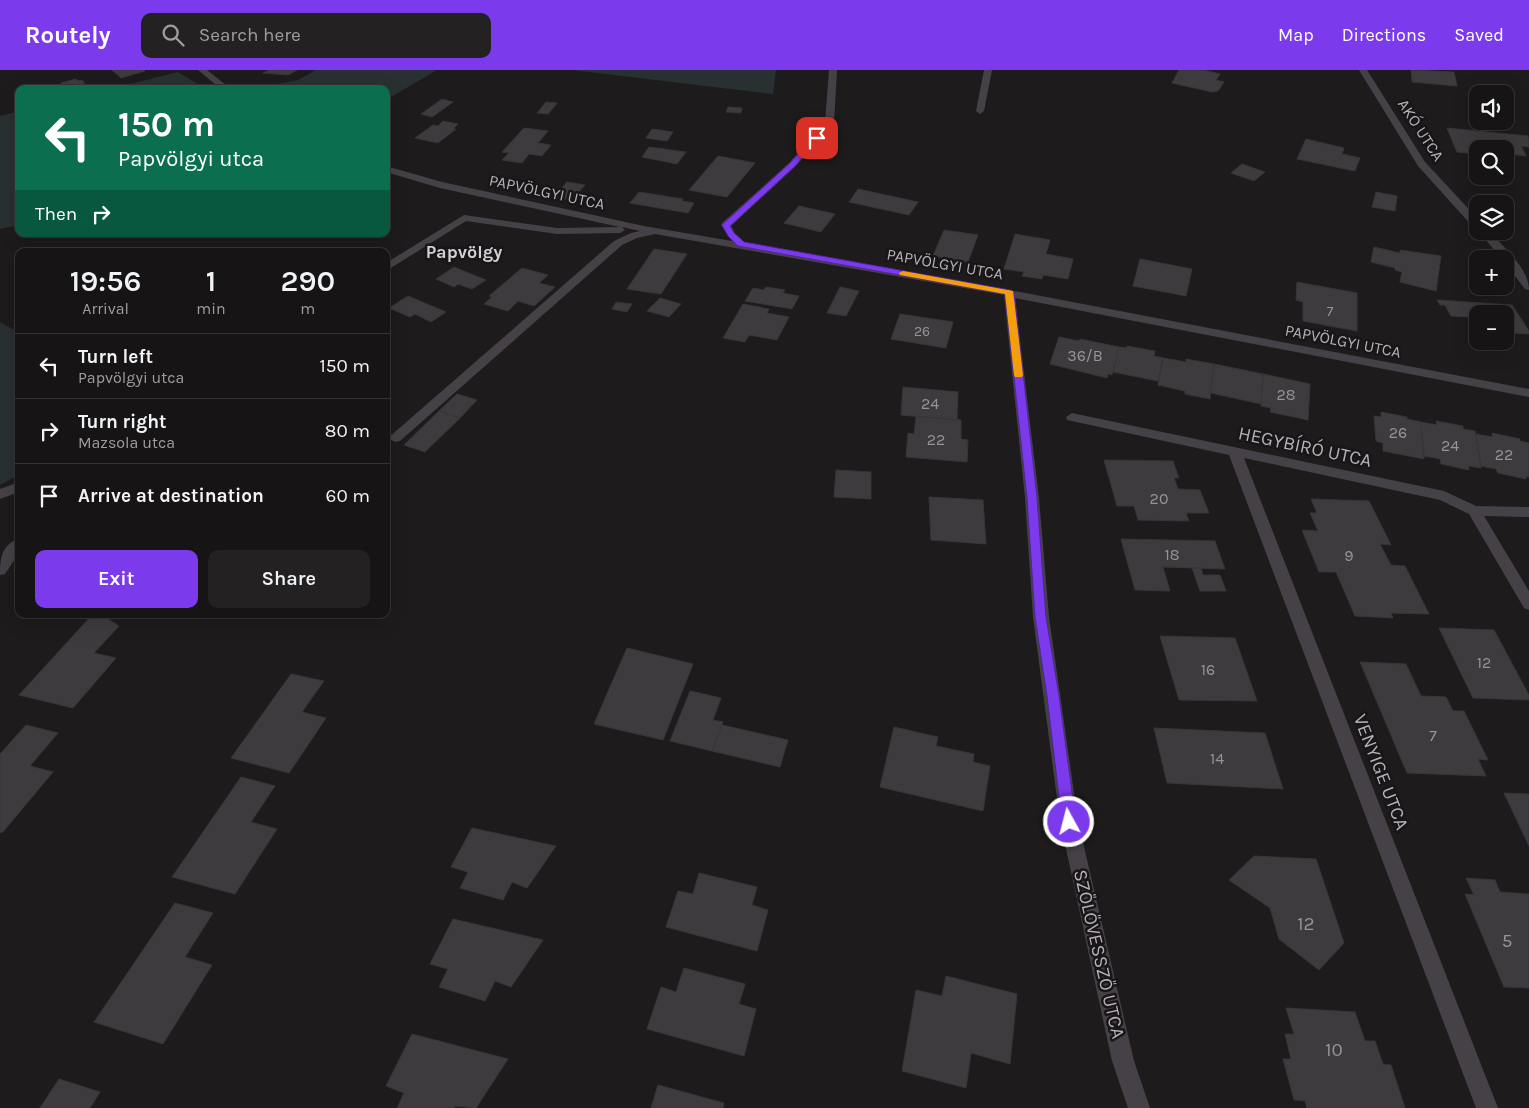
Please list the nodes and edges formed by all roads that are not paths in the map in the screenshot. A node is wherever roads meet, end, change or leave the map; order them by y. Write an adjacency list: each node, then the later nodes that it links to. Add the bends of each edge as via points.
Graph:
1 (202, 70): 5 (street)
2 (833, 70): 12 (street, via 829,124 792,164 726,225)
3 (988, 70): 6 (street)
4 (1363, 70): 8 (street, AKÓ UTCA, via 1421,164)
5 (222, 85)
6 (980, 111)
7 (390, 170): 9 (street, PAPVÖLGYI UTCA, via 440,186)
8 (1469, 216)
9 (644, 229): 10 (street, PAPVÖLGYI UTCA); 13 (street, via 557,231 464,218)
10 (666, 232): 12 (street, PAPVÖLGYI UTCA); 18 (street, via 635,235 618,243)
11 (1491, 240): 14 (street)
12 (741, 244): 15 (street, PAPVÖLGYI UTCA)
13 (390, 265)
14 (1529, 287)
15 (1010, 292): 16 (street, PAPVÖLGYI UTCA); 27 (street, SZŐLŐVESSZŐ UTCA, via 1032,498 1040,617 1069,822 1123,1061)
16 (1529, 393)
17 (1072, 417): 19 (street, HEGYBÍRÓ UTCA)
18 (395, 438)
19 (1235, 452): 22 (street, HEGYBÍRÓ UTCA, via 1444,496); 28 (street, VENYIGE UTCA)
20 (15, 488): 21 (street)
21 (0, 494)
22 (1474, 511): 23 (street, HEGYBÍRÓ UTCA); 26 (street)
23 (1529, 512)
24 (15, 548): 25 (street)
25 (0, 570)
26 (1529, 604)
27 (1139, 1108)
28 (1486, 1108)

